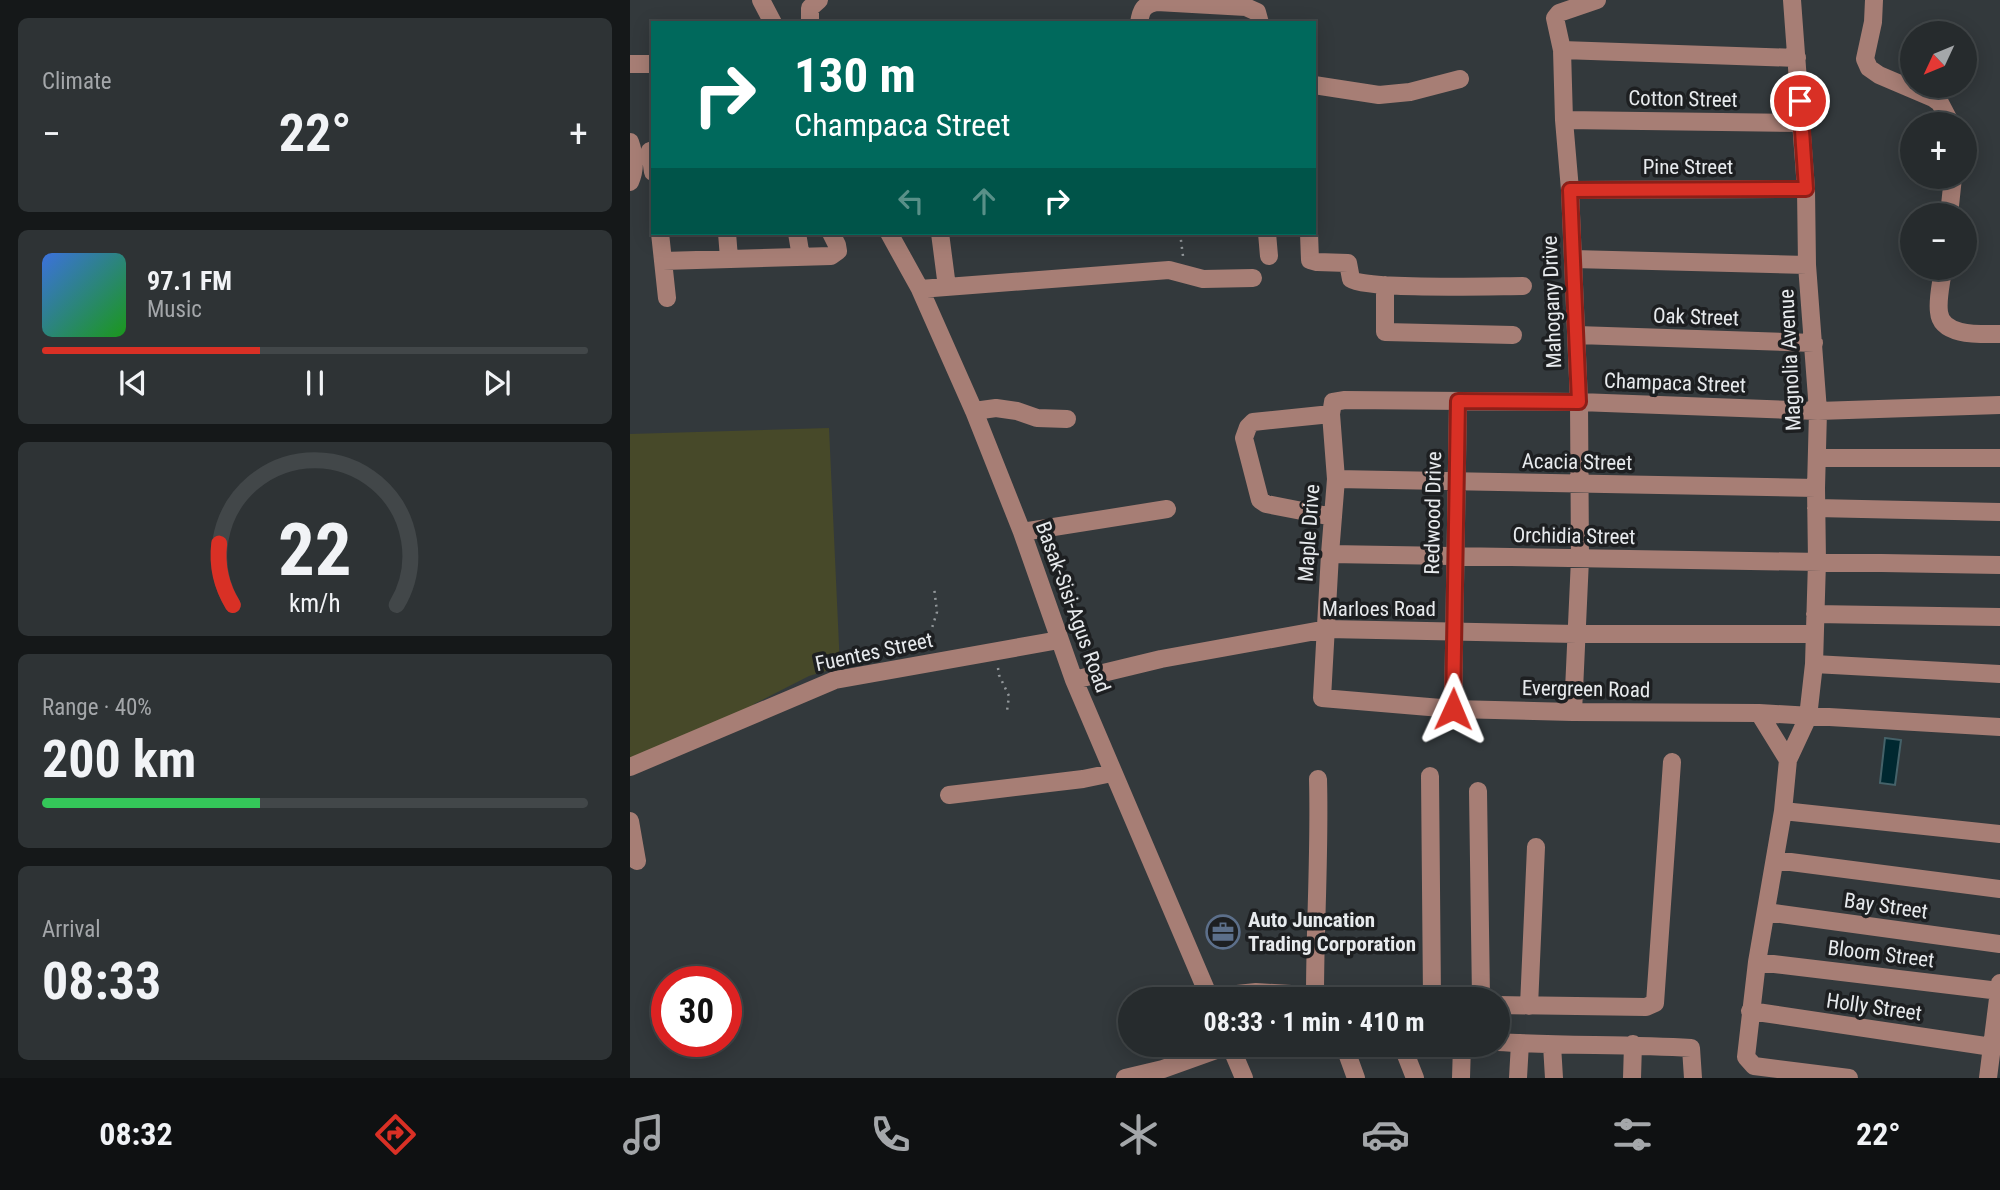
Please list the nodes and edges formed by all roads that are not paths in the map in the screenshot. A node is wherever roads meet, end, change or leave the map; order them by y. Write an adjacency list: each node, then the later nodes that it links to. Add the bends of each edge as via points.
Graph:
1 (761, 0): 8 (street)
2 (819, 0): 9 (street, via 810,8)
3 (1597, 0): 11 (street, Mahogany Drive, via 1555,18)
4 (1791, 0): 12 (street, Magnolia Avenue)
5 (1874, 0): 17 (street, via 1865,59 1869,68 1933,98)
6 (1180, 2): 7 (street); 10 (street, via 1148,4)
7 (1257, 11)
8 (772, 21)
9 (810, 21)
10 (1139, 21)
11 (1562, 50): 12 (street); 18 (street, Mahogany Drive)
12 (1797, 58): 19 (street, Magnolia Avenue)
13 (630, 64): 14 (street)
14 (651, 64)
15 (1460, 79): 16 (street, via 1379,95)
16 (1316, 85)
17 (1946, 112)
18 (1564, 120): 19 (street, Cotton Street); 24 (street, Mahogany Drive)
19 (1801, 122): 23 (street, Magnolia Avenue)
20 (642, 150): 21 (street); 22 (street)
21 (651, 168)
22 (630, 182)
23 (1806, 189): 24 (street, Pine Street); 38 (street, Magnolia Avenue)
24 (1570, 190): 36 (street, Mahogany Drive)
25 (660, 235): 37 (street)
26 (727, 235): 35 (street)
27 (797, 235): 34 (street)
28 (832, 235): 34 (street, via 836,254)
29 (890, 235): 44 (street, Basak-Sisi-Agus Road)
30 (940, 235): 43 (street)
31 (1267, 235): 33 (street)
32 (1309, 235): 41 (street, via 1312,262 1345,262 1353,281)
33 (1269, 256)
34 (801, 257): 35 (street)
35 (729, 258): 37 (street)
36 (1573, 259): 38 (street); 48 (street, Mahogany Drive)
37 (663, 261): 45 (street)
38 (1807, 265): 49 (street, Magnolia Avenue)
39 (1253, 278): 43 (street, via 1203,279 1169,270)
40 (1942, 280): 46 (street, via 1938,313 1942,321 1967,334)
41 (1385, 285): 42 (street); 47 (street, via 1385,332)
42 (1523, 286)
43 (947, 287): 44 (street)
44 (920, 289): 53 (street, Basak-Sisi-Agus Road)
45 (667, 298)
46 (2000, 334)
47 (1513, 335)
48 (1577, 335): 49 (street, Oak Street); 51 (street, Mahogany Drive)
49 (1814, 343): 54 (street, Magnolia Avenue)
50 (1458, 401): 51 (street, Champaca Street); 55 (street, Champaca Street, via 1345,400 1333,402); 60 (street, Redwood Drive)
51 (1579, 402): 54 (street, Champaca Street); 61 (street, Mahogany Drive)
52 (2000, 405): 54 (street, Champaca Street)
53 (974, 411): 56 (street, via 996,408 1037,418); 67 (street, Basak-Sisi-Agus Road)
54 (1818, 411): 57 (street, Magnolia Avenue)
55 (1331, 414): 59 (street, Maple Drive); 66 (street, via 1253,422 1244,438 1260,500)
56 (1067, 419)
57 (1817, 458): 58 (street); 62 (street, Magnolia Avenue)
58 (2000, 458)
59 (1336, 479): 60 (street, Acacia Street); 66 (street, Maple Drive)
60 (1455, 482): 61 (street, Acacia Street); 69 (street, Redwood Drive)
61 (1580, 484): 62 (street, Acacia Street); 70 (street, Mahogany Drive)
62 (1816, 488): 63 (street, Magnolia Avenue)
63 (1816, 508): 65 (street); 71 (street, Magnolia Avenue)
64 (1167, 509): 67 (street)
65 (2000, 512)
66 (1333, 517): 68 (street, Maple Drive)
67 (1022, 532): 79 (street, Basak-Sisi-Agus Road)
68 (1330, 554): 69 (street, Orchidia Street); 75 (street, Maple Drive)
69 (1456, 557): 70 (street, Orchidia Street); 76 (street, Redwood Drive)
70 (1580, 559): 71 (street, Orchidia Street); 77 (street, Mahogany Drive)
71 (1817, 561): 72 (street, Orchidia Street); 73 (street, Magnolia Avenue)
72 (2000, 565)
73 (1815, 614): 74 (street); 78 (street, Magnolia Avenue)
74 (2000, 617)
75 (1327, 629): 76 (street, Marloes Road); 82 (street, Marloes Road); 83 (street, Maple Drive)
76 (1455, 633): 77 (street, Marloes Road); 84 (street, Redwood Drive)
77 (1577, 634): 78 (street, Marloes Road); 85 (street, Mahogany Drive)
78 (1814, 634): 80 (street, Magnolia Avenue)
79 (1059, 640): 82 (street, Basak-Sisi-Agus Road); 91 (street, Fuentes Street, via 835,680)
80 (1814, 664): 81 (street); 87 (street, Magnolia Avenue)
81 (2000, 674)
82 (1074, 680): 92 (street, Basak-Sisi-Agus Road)
83 (1322, 698): 84 (street, Evergreen Road)
84 (1453, 709): 85 (street, Evergreen Road)
85 (1573, 712): 86 (street, Evergreen Road)
86 (1759, 713): 87 (street, Evergreen Road); 89 (street)
87 (1808, 717): 88 (street, Evergreen Road); 89 (street, Magnolia Avenue)
88 (2000, 727)
89 (1788, 760): 97 (street, Magnolia Avenue)
90 (1672, 762): 113 (street, via 1655,1003 1646,1007)
91 (630, 767)
92 (1112, 773): 96 (street); 107 (street, Basak-Sisi-Agus Road)
93 (1430, 776): 109 (street)
94 (1318, 779): 108 (street)
95 (1478, 791): 110 (street)
96 (949, 795)
97 (1783, 811): 99 (street); 101 (street, Magnolia Avenue)
98 (630, 821): 102 (street)
99 (2000, 834)
100 (1536, 847): 113 (street)
101 (1775, 860): 103 (street); 104 (street, Magnolia Avenue)
102 (637, 861)
103 (2000, 889)
104 (1766, 912): 105 (street, Bay Street); 106 (street, Magnolia Avenue)
105 (2000, 944)
106 (1758, 962): 111 (street, Bloom Street); 114 (street, Magnolia Avenue)
107 (1205, 987)
108 (1315, 987)
109 (1432, 987)
110 (1482, 987)
111 (2000, 988): 119 (street)
112 (1510, 1005): 113 (street)
113 (1529, 1006)
114 (1750, 1012): 119 (street, Holly Street); 134 (street, Magnolia Avenue, via 1745,1057 1754,1066)
115 (1510, 1043): 116 (street)
116 (1520, 1043): 117 (street); 130 (street)
117 (1552, 1045): 118 (street); 131 (street)
118 (1633, 1045): 132 (street); 133 (street, via 1692,1048)
119 (1992, 1047): 135 (street)
120 (1196, 1057): 125 (street)
121 (1235, 1057): 126 (street)
122 (1348, 1057): 127 (street)
123 (1407, 1057): 128 (street)
124 (1462, 1057): 129 (street)
125 (1125, 1078)
126 (1244, 1078)
127 (1356, 1078)
128 (1415, 1078)
129 (1461, 1078)
130 (1518, 1078)
131 (1553, 1078)
132 (1632, 1078)
133 (1693, 1078)
134 (1849, 1078)
135 (1987, 1078)

